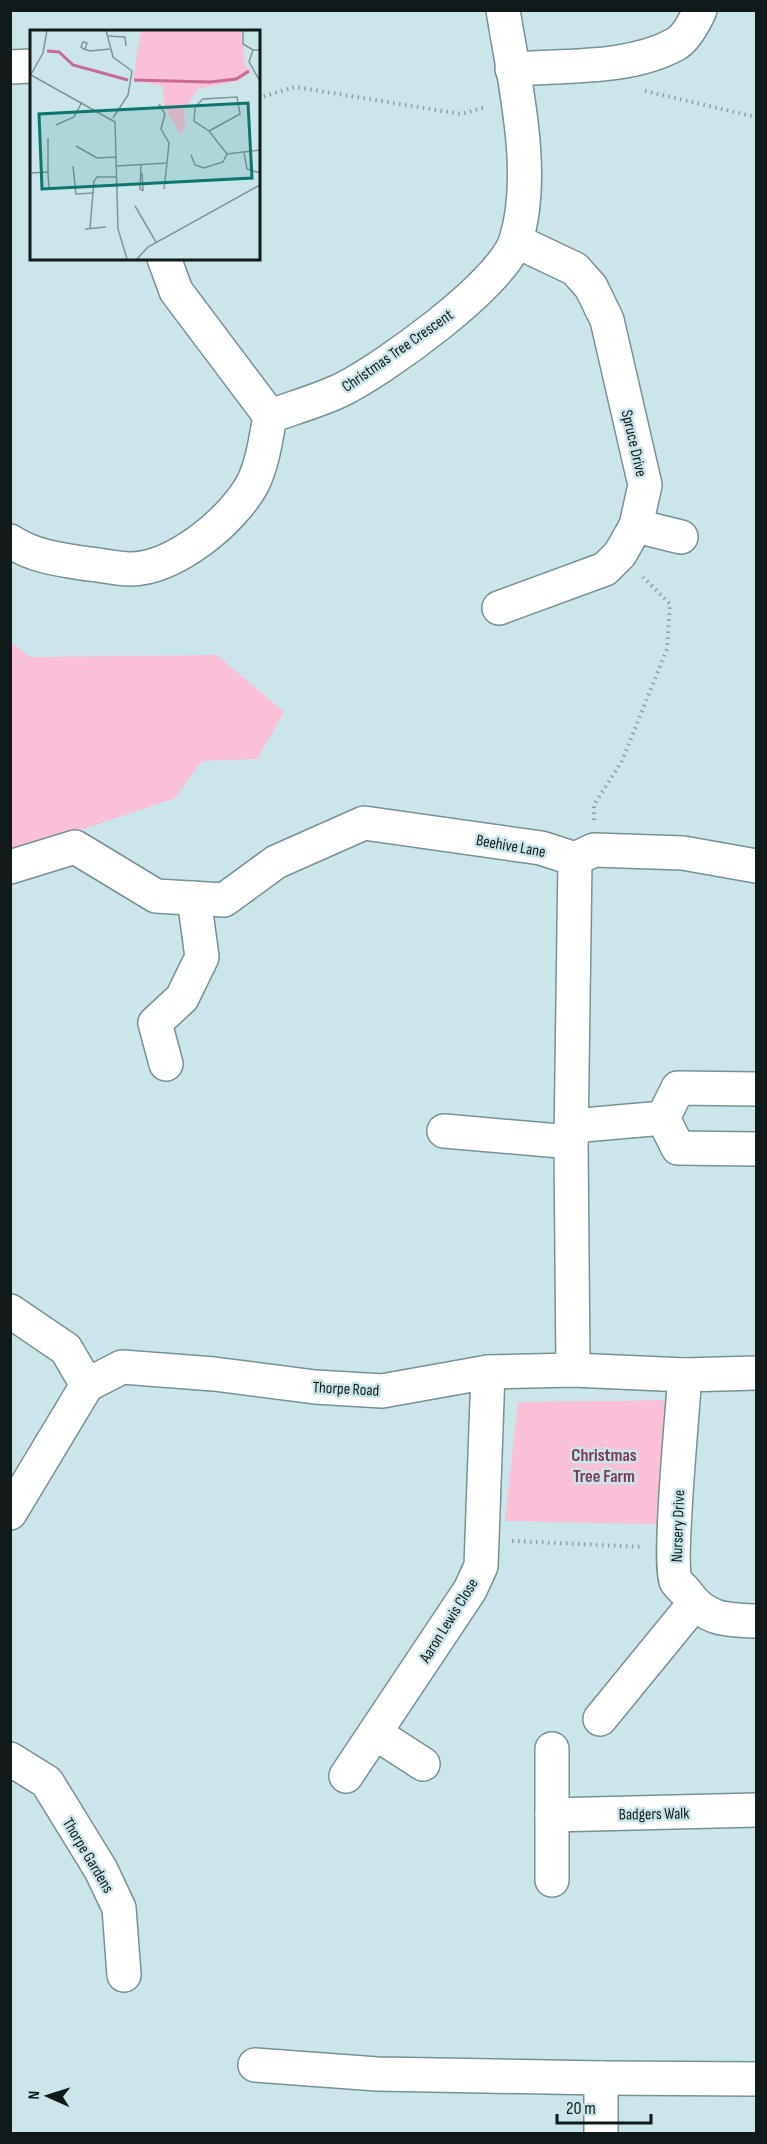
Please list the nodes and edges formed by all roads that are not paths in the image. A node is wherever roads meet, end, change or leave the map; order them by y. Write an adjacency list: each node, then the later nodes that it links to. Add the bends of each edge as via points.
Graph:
1 (503, 10): 5 (street, Christmas Tree Crescent)
2 (700, 10): 5 (street, via 678,43 655,52 625,60)
3 (30, 66): 4 (street)
4 (10, 67)
5 (512, 69): 6 (street, Christmas Tree Crescent, via 525,169)
6 (516, 241): 8 (street, Christmas Tree Crescent, via 500,269 445,319 390,359 339,391); 9 (street, Spruce Drive, via 575,269 591,288 607,320 645,484)
7 (165, 260): 8 (street, via 176,291)
8 (270, 416): 11 (street, via 264,449 246,492 216,528 195,545 160,562 131,569 50,559)
9 (636, 526): 10 (street); 12 (street, Spruce Drive, via 620,554 605,569)
10 (681, 537)
11 (10, 541)
12 (499, 608)
13 (584, 855): 14 (street, Beehive Lane, via 690,854); 16 (street, Beehive Lane, via 364,823 276,862 224,900); 21 (street)
14 (756, 866)
15 (10, 867): 16 (street, Beehive Lane, via 75,847 156,896)
16 (194, 898): 17 (street, via 202,957 182,998 155,1023)
17 (166, 1064)
18 (756, 1089): 19 (street, via 678,1088)
19 (663, 1118): 21 (street); 22 (street, via 678,1148)
20 (444, 1131): 21 (street)
21 (572, 1134): 24 (street)
22 (756, 1149)
23 (10, 1311): 28 (street, via 66,1349)
24 (573, 1370): 25 (street, Thorpe Road); 27 (street, Thorpe Road)
25 (488, 1372): 28 (street, Thorpe Road, via 382,1391 122,1367); 33 (street, Aaron Lewis Close, via 481,1566 470,1590)
26 (756, 1373): 27 (street, Thorpe Road)
27 (685, 1375): 30 (street, Nursery Drive, via 676,1580)
28 (87, 1385): 29 (street)
29 (10, 1513)
30 (694, 1604): 31 (street, Nursery Drive, via 711,1617); 32 (street)
31 (756, 1621)
32 (600, 1719)
33 (375, 1733): 36 (street); 37 (street, Aaron Lewis Close)
34 (552, 1749): 39 (street)
35 (10, 1759): 41 (street, Thorpe Gardens, via 47,1782 101,1870 119,1908)
36 (423, 1764)
37 (346, 1776)
38 (756, 1810): 39 (street, Badgers Walk)
39 (552, 1815): 40 (street)
40 (552, 1880)
41 (124, 1975)
42 (255, 2065): 43 (street, via 377,2074)
43 (602, 2078): 44 (street); 45 (street)
44 (756, 2079)
45 (601, 2133)

